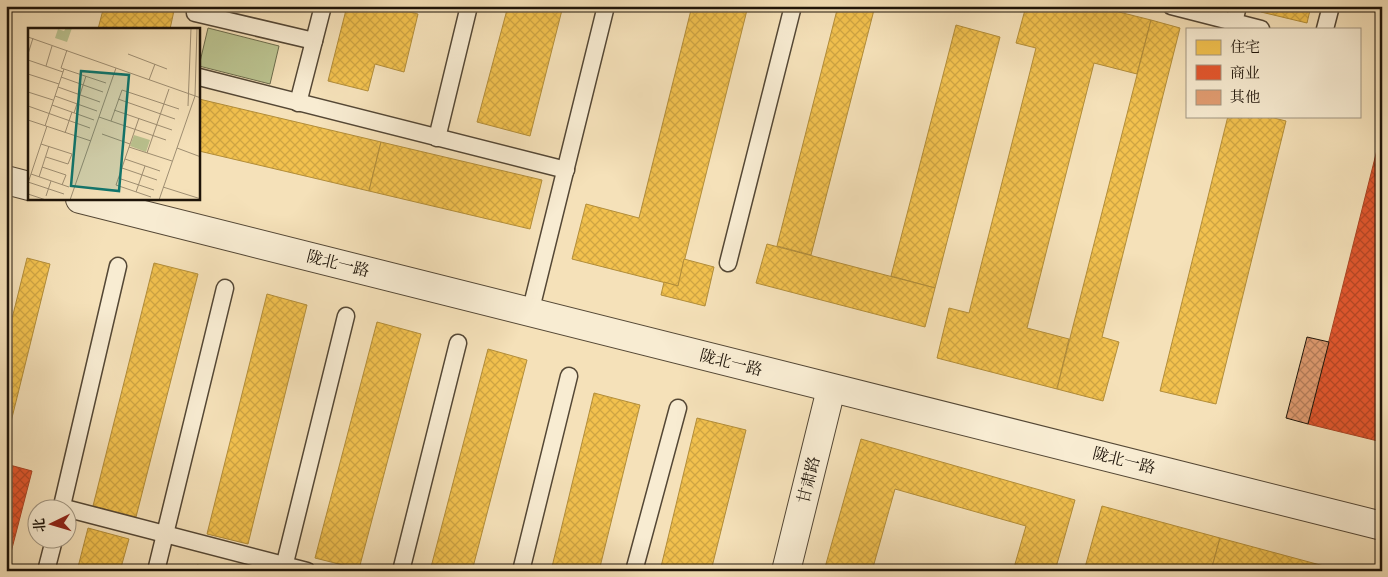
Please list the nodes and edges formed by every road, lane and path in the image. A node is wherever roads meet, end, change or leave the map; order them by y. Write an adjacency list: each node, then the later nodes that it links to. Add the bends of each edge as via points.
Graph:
1 (323, 6): 11 (lane)
2 (469, 6): 14 (lane)
3 (606, 6): 15 (lane)
4 (793, 6): 19 (lane)
5 (1171, 6): 7 (lane)
6 (1331, 6): 10 (lane)
7 (1236, 14): 9 (lane)
8 (195, 16): 11 (lane)
9 (1259, 28)
10 (1326, 28)
11 (314, 41): 13 (lane)
12 (200, 77): 13 (lane)
13 (298, 103): 14 (lane)
14 (437, 138): 15 (lane)
15 (566, 170): 22 (lane)
16 (6, 180): 17 (street)
17 (28, 186)
18 (84, 200): 22 (street, 陇北一路)
19 (728, 263)
20 (118, 266): 28 (lane)
21 (226, 288): 31 (lane)
22 (530, 313): 26 (street, 陇北一路)
23 (346, 316): 33 (lane)
24 (458, 343): 37 (lane)
25 (570, 376): 38 (lane)
26 (831, 389): 30 (street, 陇北一路); 40 (street, 甘肃路)
27 (678, 408): 39 (lane)
28 (63, 500)
29 (78, 512): 31 (lane)
30 (1382, 526)
31 (165, 534): 33 (lane); 35 (lane)
32 (51, 550): 34 (lane)
33 (284, 568): 36 (lane)
34 (46, 571)
35 (156, 571)
36 (307, 571)
37 (400, 571)
38 (521, 571)
39 (634, 571)
40 (786, 571)

